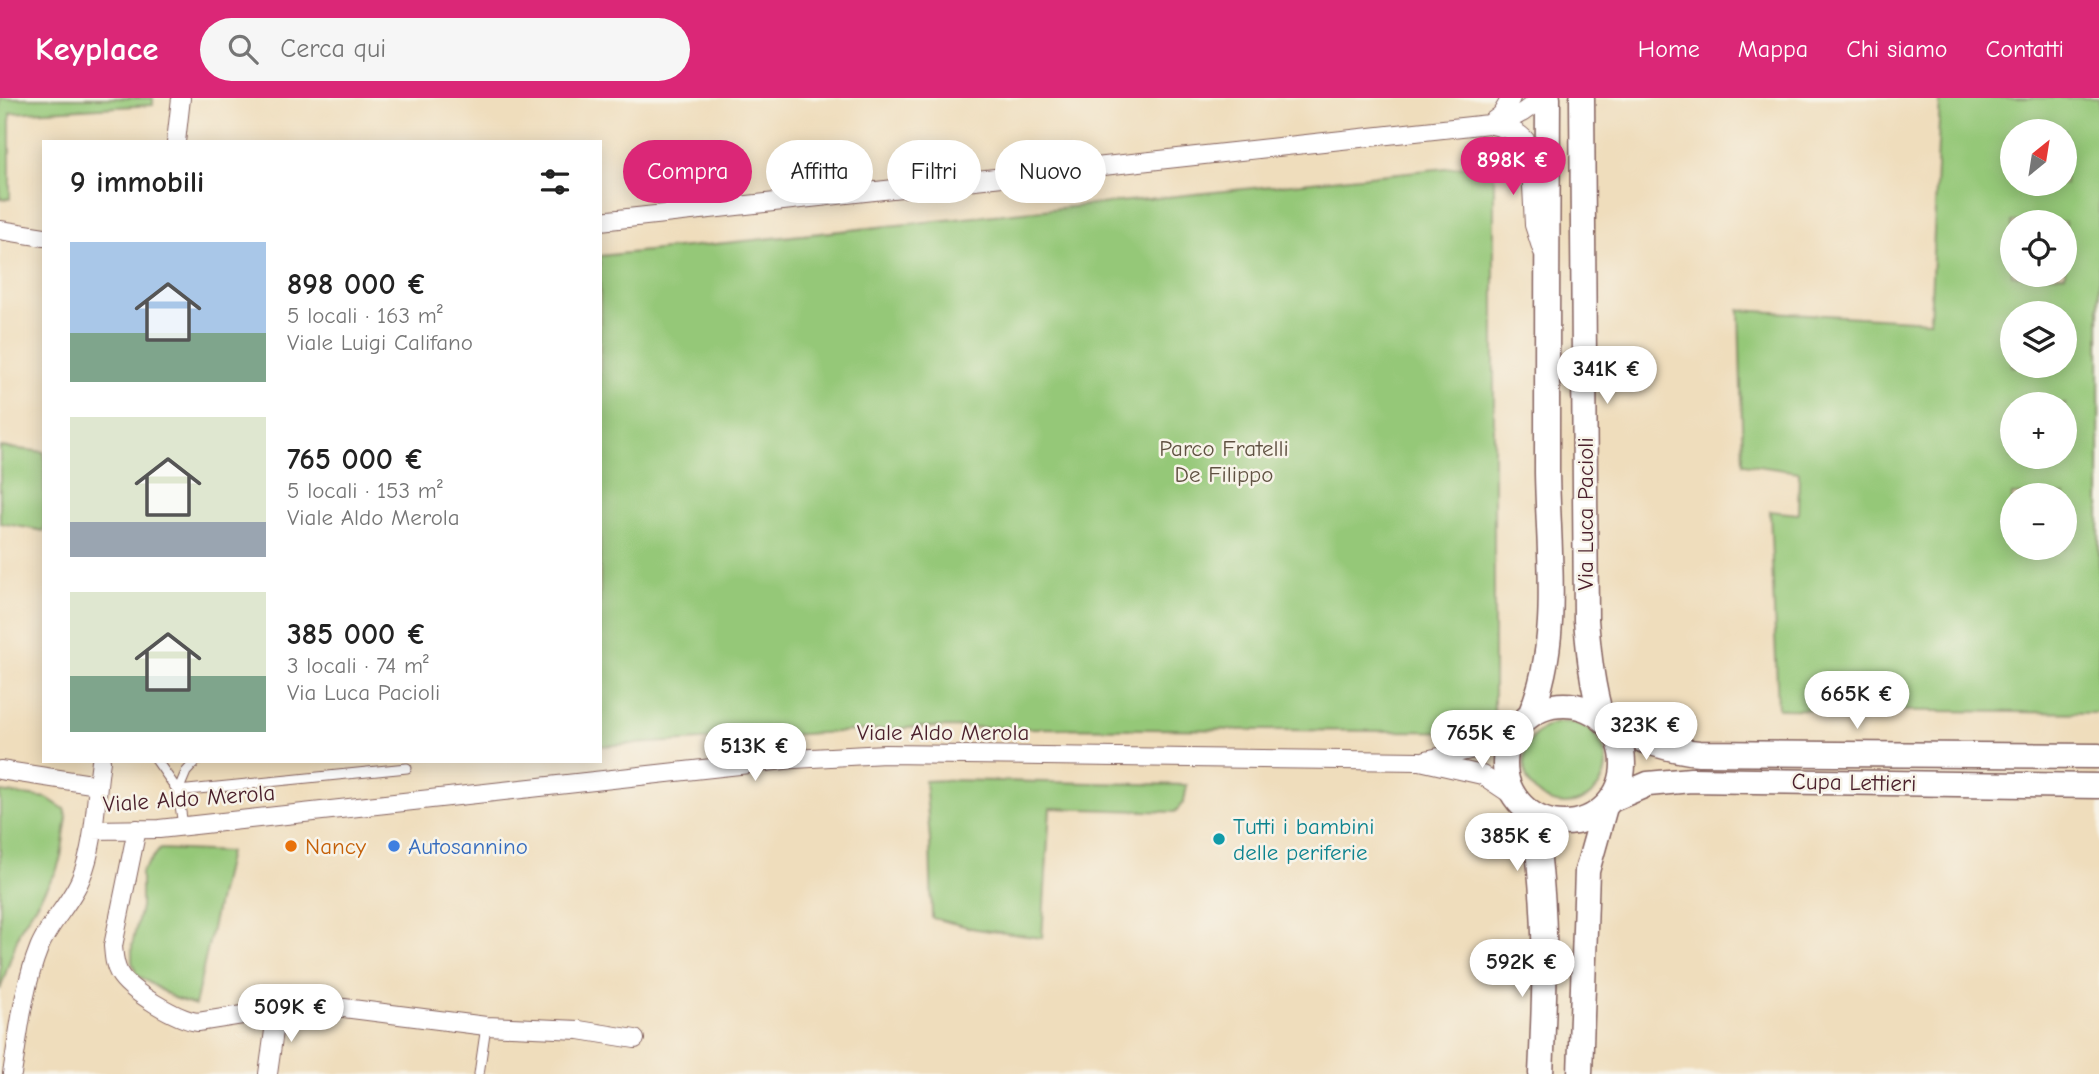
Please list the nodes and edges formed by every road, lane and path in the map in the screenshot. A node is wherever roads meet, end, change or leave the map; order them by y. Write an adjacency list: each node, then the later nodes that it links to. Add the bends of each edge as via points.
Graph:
1 (181, 98): 7 (street)
2 (1511, 98): 6 (street)
3 (1538, 98): 6 (street, via 1513,119)
4 (1548, 98): 11 (main road, Via Luca Pacioli)
5 (1583, 105): 13 (main road, Via Luca Pacioli, via 1586,620 1593,686)
6 (1489, 124): 8 (street); 11 (street, via 1517,132 1530,147 1534,225)
7 (176, 140)
8 (602, 222)
9 (0, 230): 10 (street)
10 (42, 237)
11 (1546, 263): 12 (main road, Via Luca Pacioli, via 1550,622 1537,700)
12 (1530, 715): 13 (main road, via 1544,708 1574,706 1589,710); 14 (main road)
13 (1606, 723): 15 (main road, Cupa Lettieri, via 1655,746 1699,753); 25 (main road, via 1620,748 1623,770)
14 (1509, 741): 16 (street, Viale Aldo Merola); 26 (main road, via 1505,778)
15 (2099, 757)
16 (1420, 761): 26 (street, Viale Aldo Merola, via 1482,775); 27 (street, Viale Aldo Merola, via 886,754 794,759)
17 (102, 763): 22 (street)
18 (158, 763): 24 (lane)
19 (194, 763): 24 (lane)
20 (407, 768): 24 (lane)
21 (0, 770): 22 (street)
22 (98, 785): 29 (street)
23 (2099, 786): 25 (main road, Cupa Lettieri, via 1691,780 1648,784)
24 (178, 791): 27 (lane)
25 (1609, 803): 26 (main road, via 1586,820 1562,824); 37 (main road, via 1587,871)
26 (1520, 804): 36 (main road, via 1536,835 1545,925)
27 (183, 826): 28 (street, Viale Aldo Merola)
28 (137, 829): 29 (street, Viale Aldo Merola); 30 (street, via 113,946 114,964 121,977 187,1021)
29 (93, 830): 33 (street, via 81,878 40,946 24,1000)
30 (277, 1009): 31 (street, via 344,1008); 34 (street)
31 (486, 1026): 32 (street, via 579,1030); 35 (lane)
32 (635, 1039)
33 (12, 1074)
34 (268, 1074)
35 (478, 1074)
36 (1541, 1074)
37 (1580, 1074)

